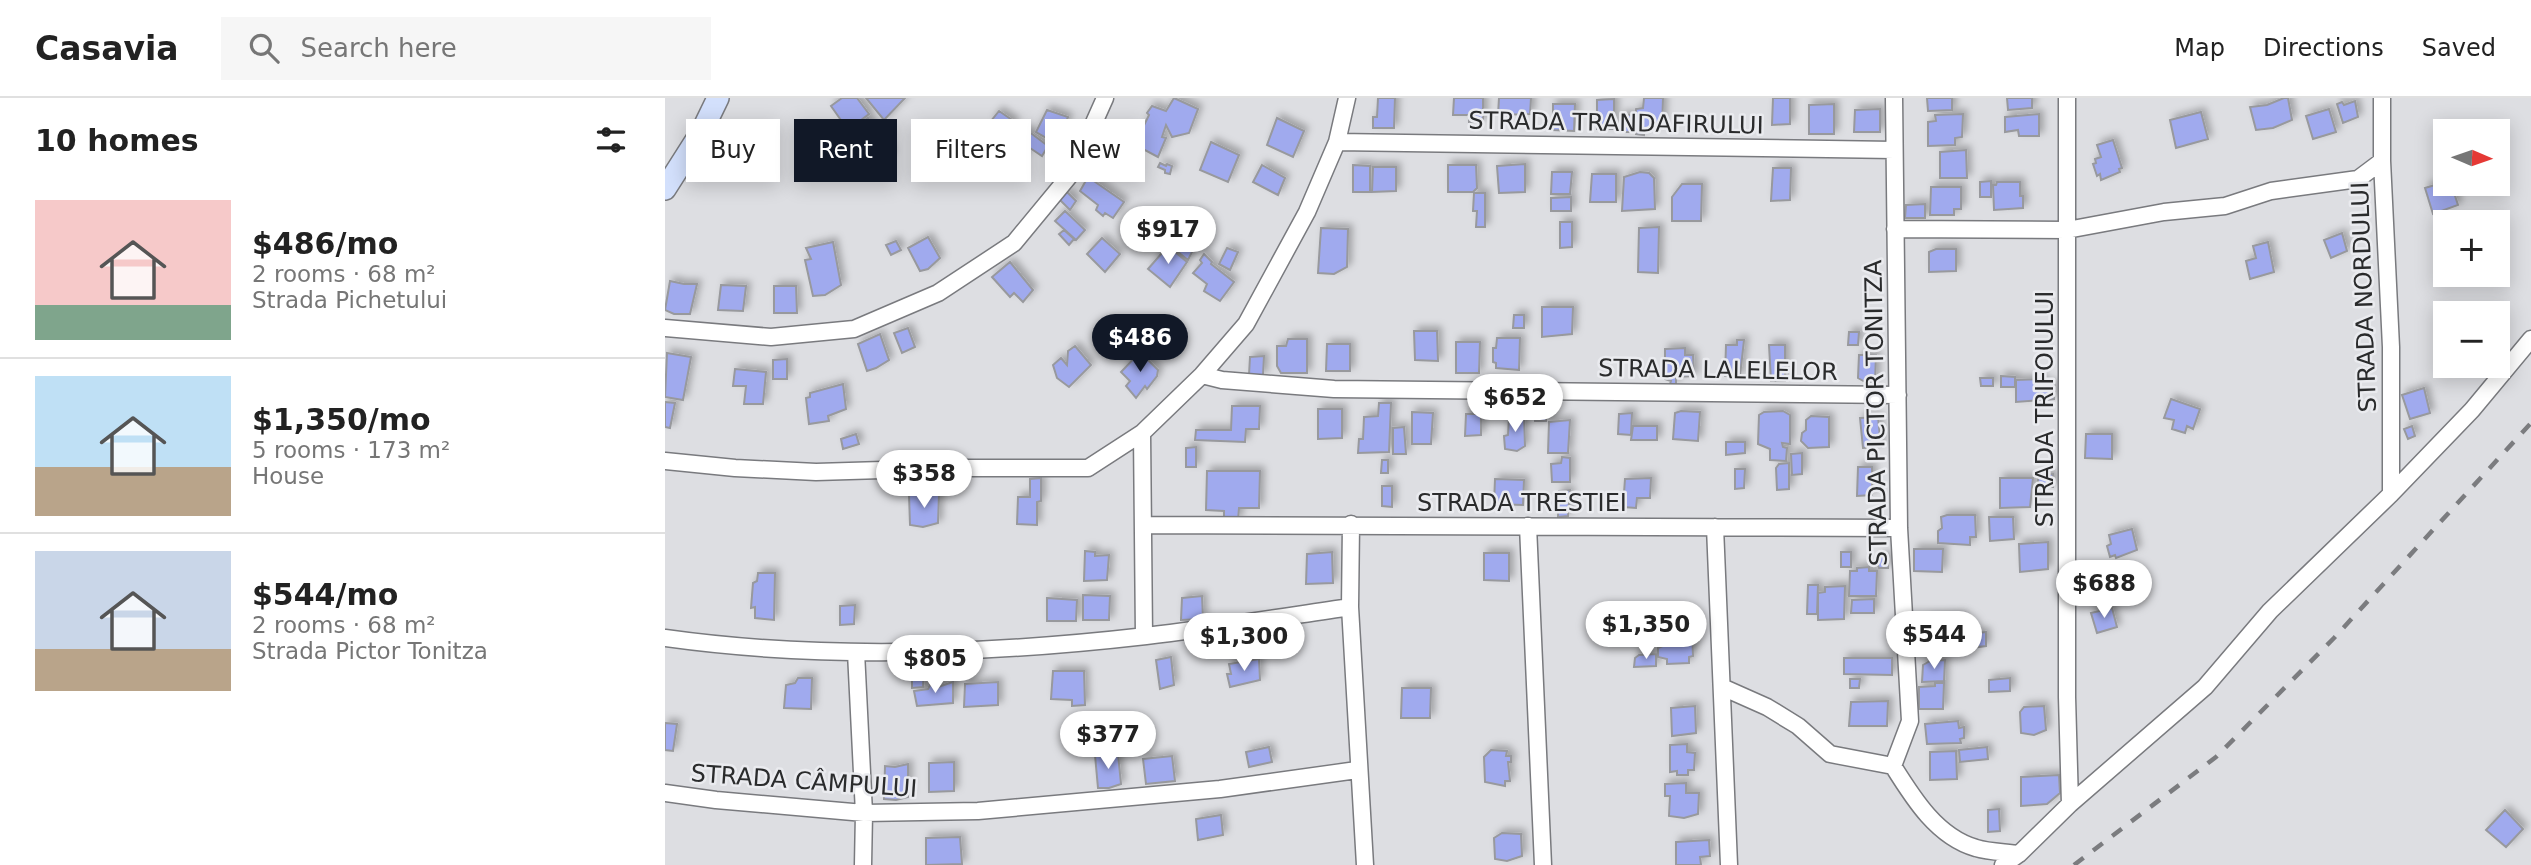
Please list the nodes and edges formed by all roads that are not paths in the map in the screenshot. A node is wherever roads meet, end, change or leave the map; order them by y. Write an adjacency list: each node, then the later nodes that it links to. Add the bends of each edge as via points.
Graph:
1 (718, 98): 10 (main road)
2 (1105, 98): 13 (street, via 1071,174 1014,243 938,293 854,329 771,337)
3 (1347, 98): 7 (street)
4 (1894, 98): 8 (street, STRADA PICTOR TONITZA)
5 (2067, 98): 12 (street, STRADA TRIFOIULUI)
6 (2382, 98): 9 (street, STRADA NORDULUI)
7 (1337, 142): 8 (street, STRADA TRANDAFIRULUI); 15 (street, via 1307,212 1246,324)
8 (1894, 150): 11 (street, STRADA PICTOR TONITZA)
9 (2382, 161): 12 (street, via 2358,179 2271,191 2225,206); 19 (street, STRADA NORDULUI, via 2391,347)
10 (665, 189)
11 (1895, 229): 12 (street); 16 (street, STRADA PICTOR TONITZA)
12 (2067, 230): 33 (street, STRADA TRIFOIULUI)
13 (665, 328)
14 (2531, 339): 19 (street, via 2472,410)
15 (1202, 375): 16 (street, STRADA LALELELOR, via 1334,389); 17 (street)
16 (1898, 395): 24 (street, STRADA PICTOR TONITZA)
17 (1142, 433): 18 (street, via 1088,468 816,472); 21 (street)
18 (665, 461)
19 (2391, 495): 33 (street, via 2270,611 2204,687)
20 (1351, 524): 21 (street, STRADA TRESTIEI); 22 (street, STRADA TRESTIEI); 25 (street)
21 (1143, 525): 26 (street)
22 (1528, 526): 23 (street, STRADA TRESTIEI); 38 (street)
23 (1715, 527): 24 (street, STRADA TRESTIEI); 29 (street)
24 (1899, 528): 30 (street, STRADA PICTOR TONITZA, via 1910,721)
25 (1350, 607): 26 (street); 31 (street)
26 (1144, 636): 28 (street, via 1005,648)
27 (665, 638): 28 (street)
28 (856, 652): 34 (street)
29 (1722, 687): 30 (street, via 1798,726 1830,754); 39 (street)
30 (1893, 766): 35 (street, via 1918,805 1953,836 1976,848)
31 (1357, 770): 34 (street, STRADA CÂMPULUI, via 1220,789 978,811); 37 (street)
32 (665, 793): 34 (street, STRADA CÂMPULUI)
33 (2070, 804): 35 (street)
34 (864, 813): 36 (street)
35 (2019, 854): 40 (street)
36 (863, 865)
37 (1365, 865)
38 (1543, 865)
39 (1729, 865)
40 (2003, 865)

